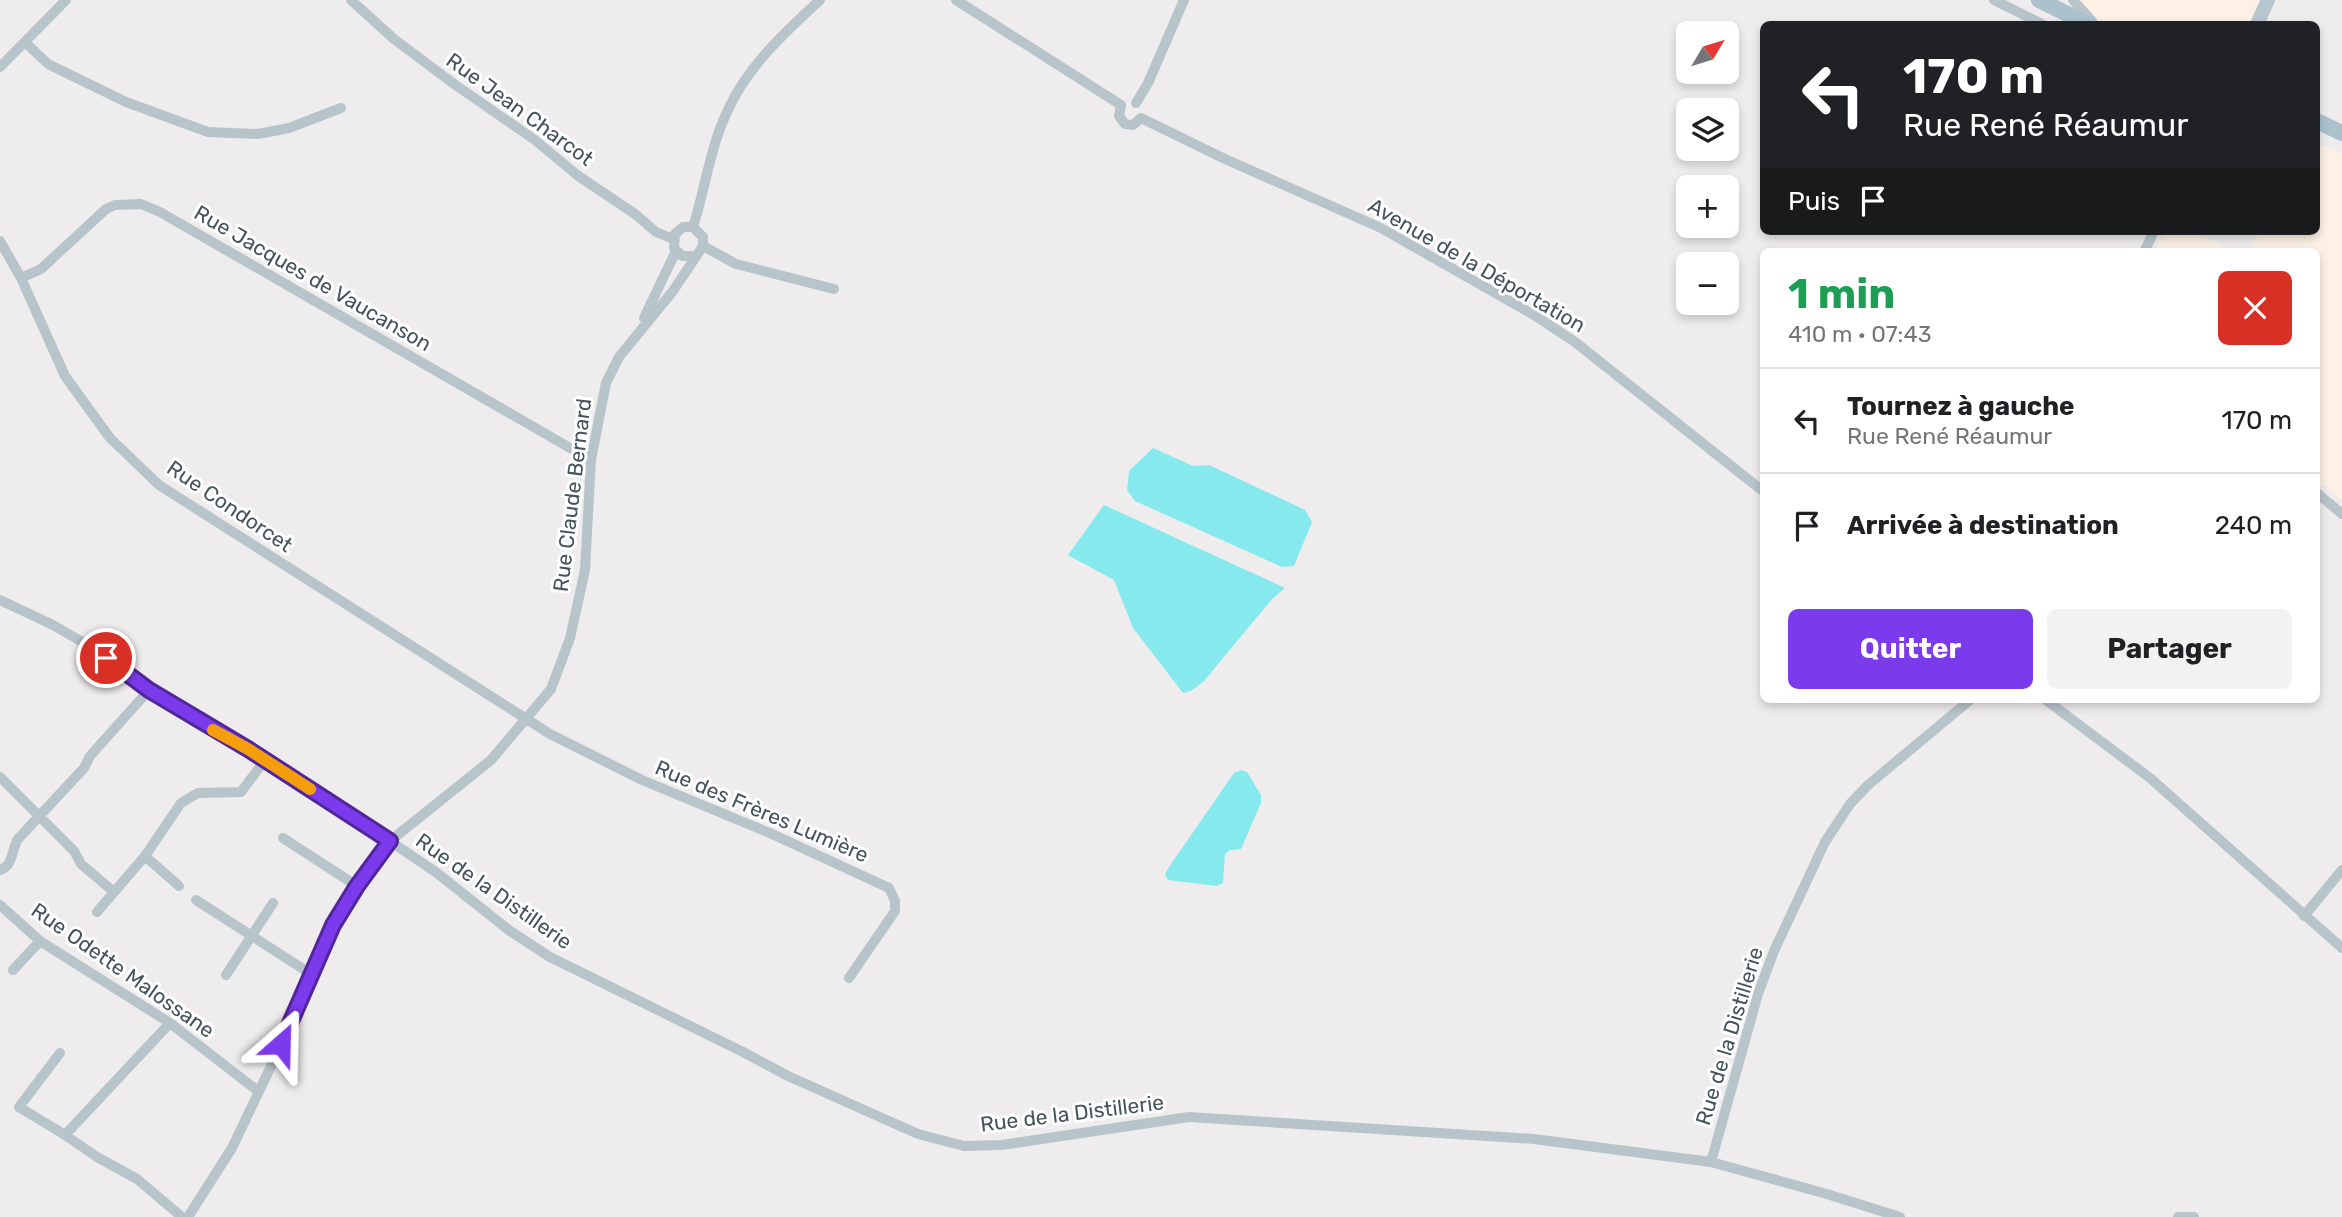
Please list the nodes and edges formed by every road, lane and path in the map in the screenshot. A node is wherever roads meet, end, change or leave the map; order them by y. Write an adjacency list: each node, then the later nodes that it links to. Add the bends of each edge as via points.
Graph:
1 (66, 0): 14 (street)
2 (351, 0): 25 (street, Rue Jean Charcot, via 454,84 656,232)
3 (820, 0): 24 (street, via 775,43 737,92 718,137)
4 (956, 0): 17 (street)
5 (1184, 0): 16 (street)
6 (1994, 0): 10 (street)
7 (2039, 0): 11 (main road)
8 (2073, 0): 12 (street)
9 (2268, 0): 13 (street)
10 (2036, 21)
11 (2088, 21)
12 (2091, 21)
13 (2258, 21)
14 (25, 42): 15 (street); 18 (street, via 48,64 126,102 208,132 258,134 289,128)
15 (0, 68)
16 (1136, 103): 17 (street); 19 (street)
17 (1121, 105): 19 (street, via 1119,116 1125,124 1133,125)
18 (341, 108)
19 (1141, 118): 34 (street, Avenue de la Déportation, via 1381,228 1534,315 1575,342)
20 (2320, 122): 22 (main road)
21 (2320, 133): 23 (main road)
22 (2342, 133)
23 (2342, 141)
24 (694, 227): 25 (street, via 683,227); 27 (street, via 701,233)
25 (673, 239): 28 (street)
26 (0, 241): 30 (street, Rue Condorcet)
27 (703, 246): 29 (street); 31 (street, via 736,264)
28 (676, 251): 29 (street); 32 (street)
29 (694, 256): 32 (street, via 673,290)
30 (21, 278): 33 (street, Rue Jacques de Vaucanson, via 41,269 106,209 141,204); 41 (street, Rue Condorcet, via 65,376 110,438 159,485)
31 (834, 289)
32 (632, 339): 33 (street, Rue Claude Bernard, via 606,383)
33 (591, 460): 41 (street, Rue Claude Bernard, via 585,570 570,638 551,689)
34 (1760, 489)
35 (2320, 496): 36 (street)
36 (2342, 514)
37 (0, 600): 38 (street, Rue de la Distillerie, via 91,647)
38 (149, 690): 42 (street, Rue de la Distillerie); 44 (street)
39 (1966, 703): 69 (street, Rue de la Distillerie, via 1868,785 1825,842 1762,983)
40 (2050, 703): 57 (street, via 2150,778)
41 (526, 719): 46 (street, Rue Claude Bernard, via 491,760); 64 (street, Rue des Frères Lumière, via 642,780 889,888 895,911)
42 (265, 760): 46 (street, Rue de la Distillerie); 47 (street, via 241,792 198,793 181,803)
43 (0, 777): 44 (street)
44 (39, 816): 48 (street, via 18,839 12,861); 52 (street, via 81,864)
45 (283, 838): 51 (street)
46 (390, 841): 51 (street, Rue Claude Bernard); 69 (street, Rue de la Distillerie, via 550,957 789,1076 941,1141 1002,1145 1189,1117 1534,1139)
47 (145, 856): 50 (street); 52 (street)
48 (0, 870)
49 (2342, 870): 57 (street)
50 (179, 886)
51 (357, 886): 62 (street, Rue Claude Bernard)
52 (114, 892): 56 (street)
53 (196, 900): 58 (street)
54 (273, 903): 58 (street)
55 (0, 905): 59 (street, Rue Odette Malossane)
56 (97, 912)
57 (2304, 916): 60 (street)
58 (252, 936): 62 (street); 63 (street)
59 (40, 941): 61 (street); 65 (street, Rue Odette Malossane)
60 (2342, 948)
61 (13, 970)
62 (311, 974): 67 (street, Rue Claude Bernard)
63 (226, 975)
64 (849, 978)
65 (170, 1023): 67 (street, Rue Odette Malossane); 68 (street)
66 (60, 1053): 68 (street, via 19,1107)
67 (258, 1091): 70 (street, Rue Claude Bernard, via 232,1148)
68 (65, 1135): 70 (street, via 137,1179 173,1212)
69 (1710, 1162): 71 (street, Rue de la Distillerie)
70 (185, 1217)
71 (1900, 1217)
72 (2178, 1217): 73 (street)
73 (2194, 1217)

